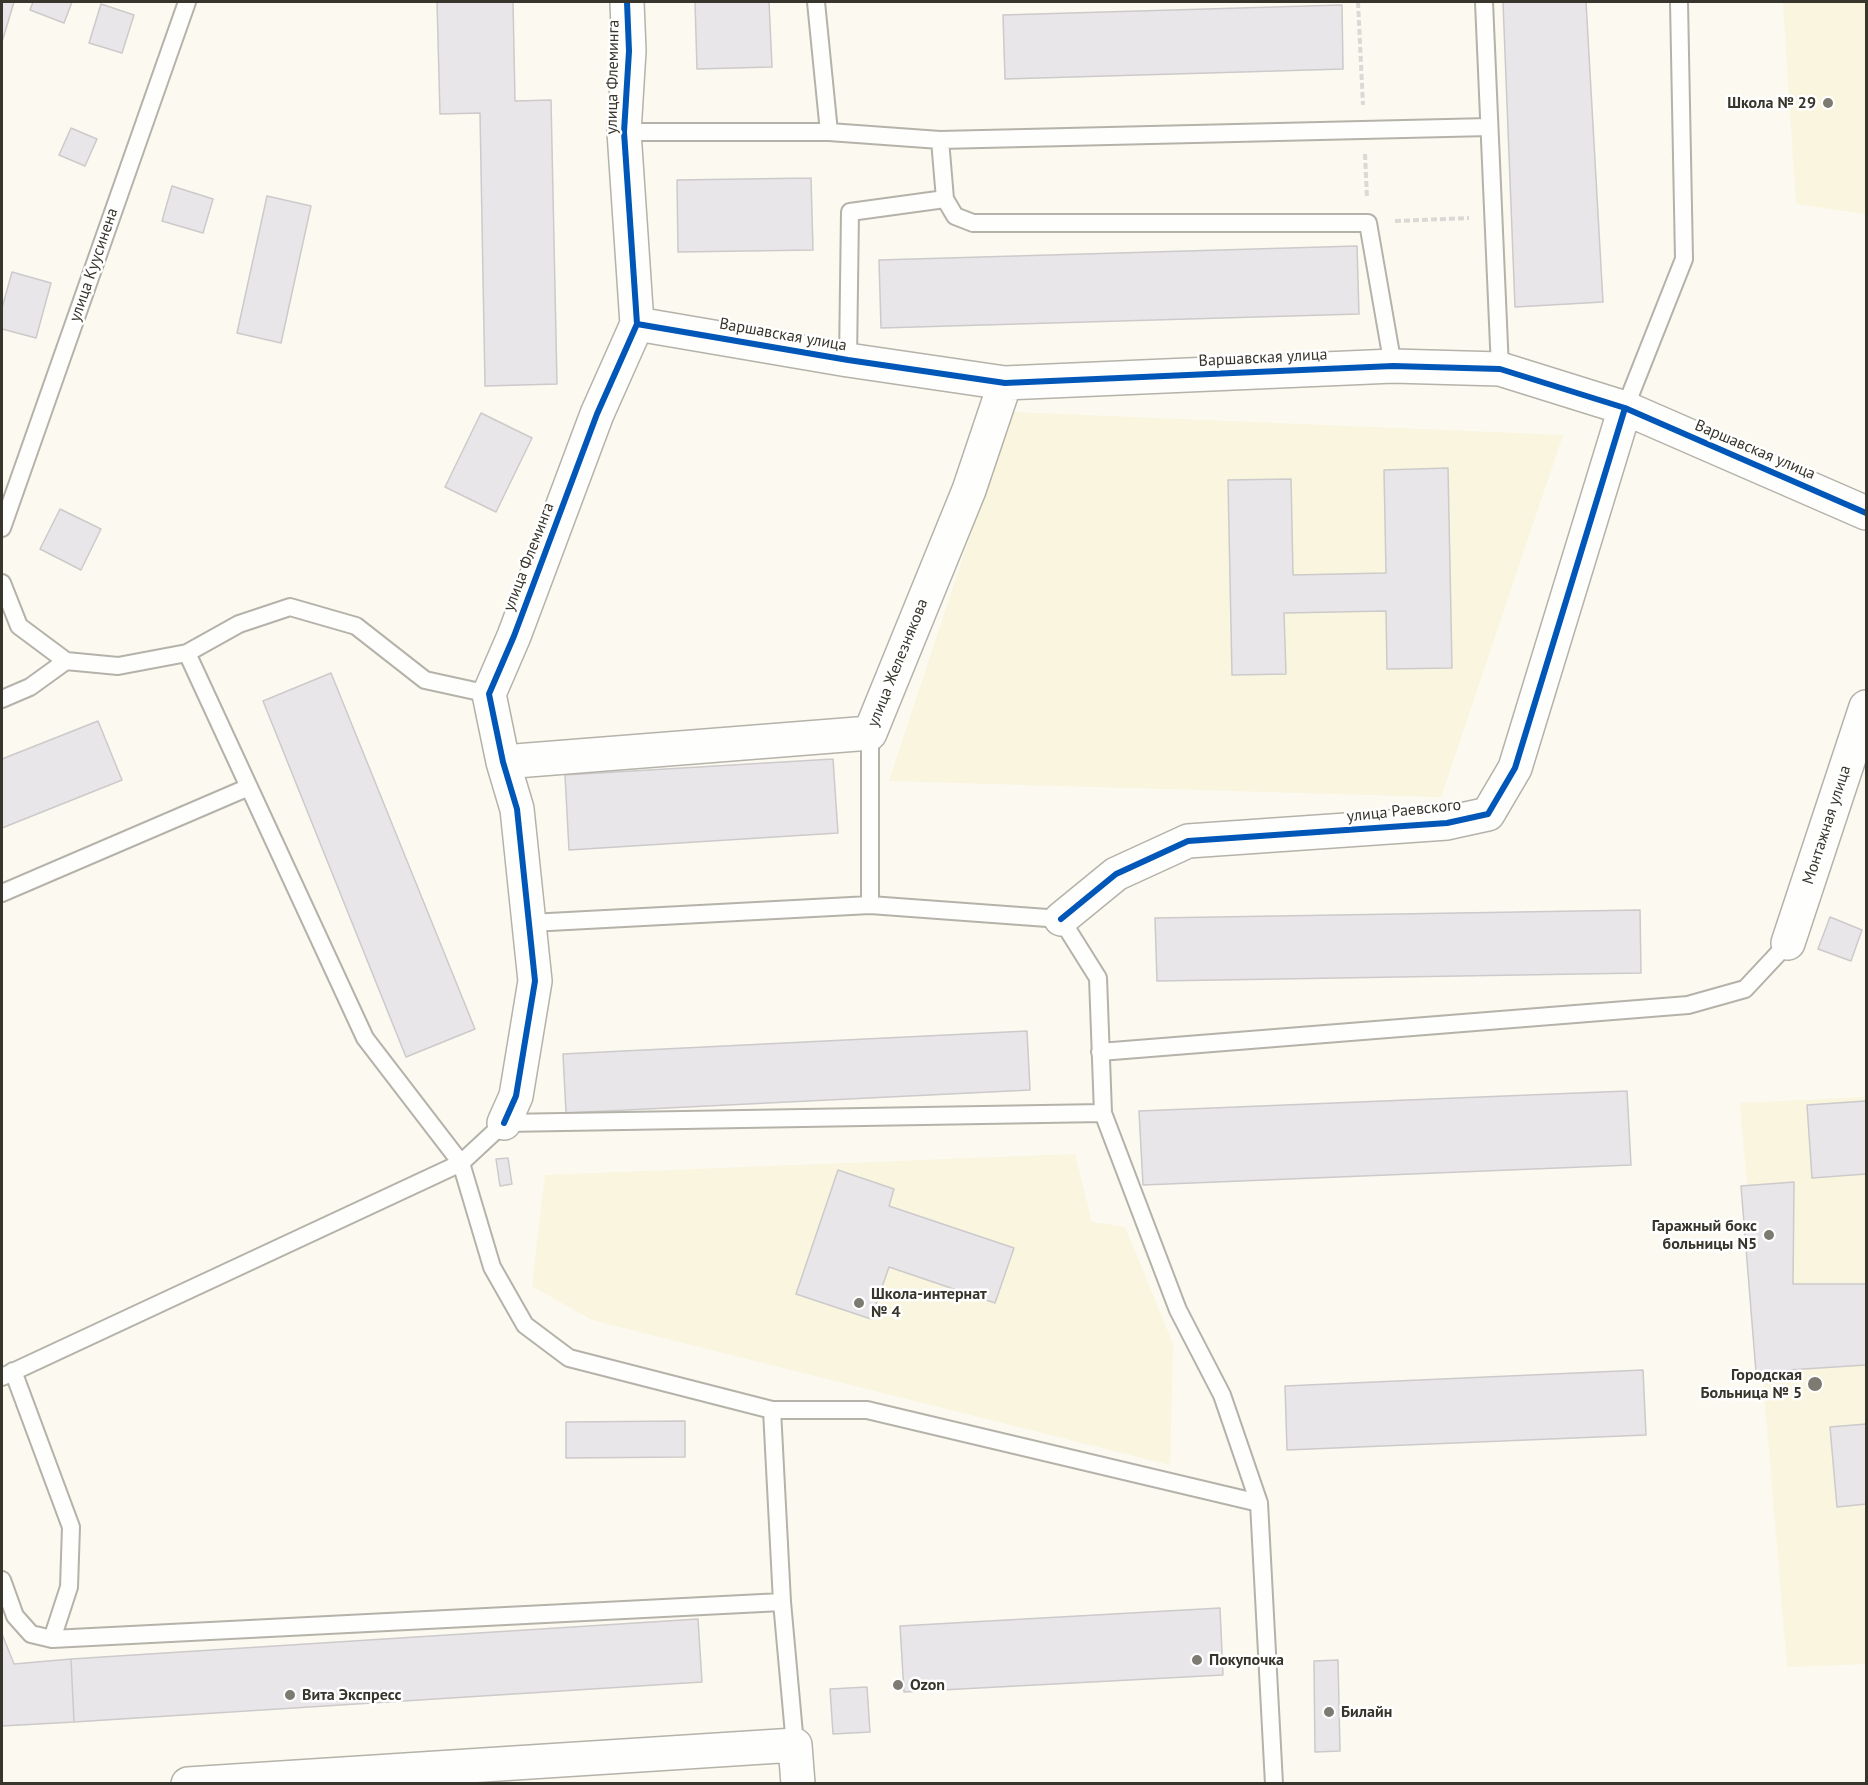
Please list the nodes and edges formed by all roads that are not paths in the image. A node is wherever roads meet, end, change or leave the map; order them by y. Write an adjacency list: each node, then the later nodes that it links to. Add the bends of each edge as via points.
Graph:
1 (187, 2): 18 (lane, улица Куусинена)
2 (627, 2): 7 (street, улица Флеминга, via 629,51)
3 (816, 2): 8 (lane)
4 (1484, 2): 6 (lane)
5 (1679, 2): 16 (lane, via 1684,259)
6 (1489, 127): 9 (lane); 14 (lane)
7 (624, 132): 8 (lane); 11 (street, улица Флеминга)
8 (829, 132): 9 (lane)
9 (940, 140): 10 (lane)
10 (945, 199): 12 (lane, via 850,212); 13 (lane, via 954,216 973,223 1368,223)
11 (637, 324): 12 (street, Варшавская улица); 22 (street, улица Флеминга, via 597,414)
12 (848, 360): 15 (street, Варшавская улица)
13 (1393, 366): 14 (street, Варшавская улица); 15 (street, Варшавская улица)
14 (1500, 369): 16 (street, Варшавская улица)
15 (1005, 383): 25 (street, улица Железнякова, via 969,490)
16 (1625, 408): 17 (street, Варшавская улица); 30 (street, улица Раевского, via 1515,768 1488,814 1447,823 1188,841 1116,874)
17 (1866, 513)
18 (2, 528)
19 (2, 583): 21 (lane, via 19,626)
20 (187, 653): 21 (lane, via 118,666); 22 (lane, via 239,624 291,607 356,626 425,680); 27 (lane)
21 (66, 662): 23 (lane, via 30,687)
22 (489, 694): 26 (street)
23 (2, 699)
24 (1866, 707): 32 (street, Монтажная улица)
25 (870, 733): 26 (street, улица Железнякова); 29 (lane)
26 (503, 762): 31 (street, via 517,809)
27 (249, 787): 28 (lane); 36 (lane, via 365,1038)
28 (2, 893)
29 (870, 905): 30 (lane); 31 (lane)
30 (1061, 919): 33 (lane, via 1098,978)
31 (530, 923): 35 (street, via 535,981 516,1096)
32 (1788, 943): 33 (lane, via 1745,989 1688,1005)
33 (1100, 1052): 34 (lane)
34 (1103, 1113): 35 (lane); 39 (lane, via 1178,1310 1222,1395)
35 (504, 1123): 36 (lane)
36 (461, 1163): 37 (lane); 38 (lane, via 492,1267 525,1325 569,1358)
37 (7, 1374): 42 (lane, via 71,1527 69,1587)
38 (772, 1410): 39 (lane, via 867,1410); 41 (lane)
39 (1259, 1503): 46 (lane)
40 (2, 1580): 42 (lane, via 15,1616 31,1634)
41 (782, 1602): 42 (lane); 43 (lane)
42 (52, 1639)
43 (795, 1745): 44 (street); 45 (street)
44 (188, 1784)
45 (798, 1784)
46 (1274, 1784)

